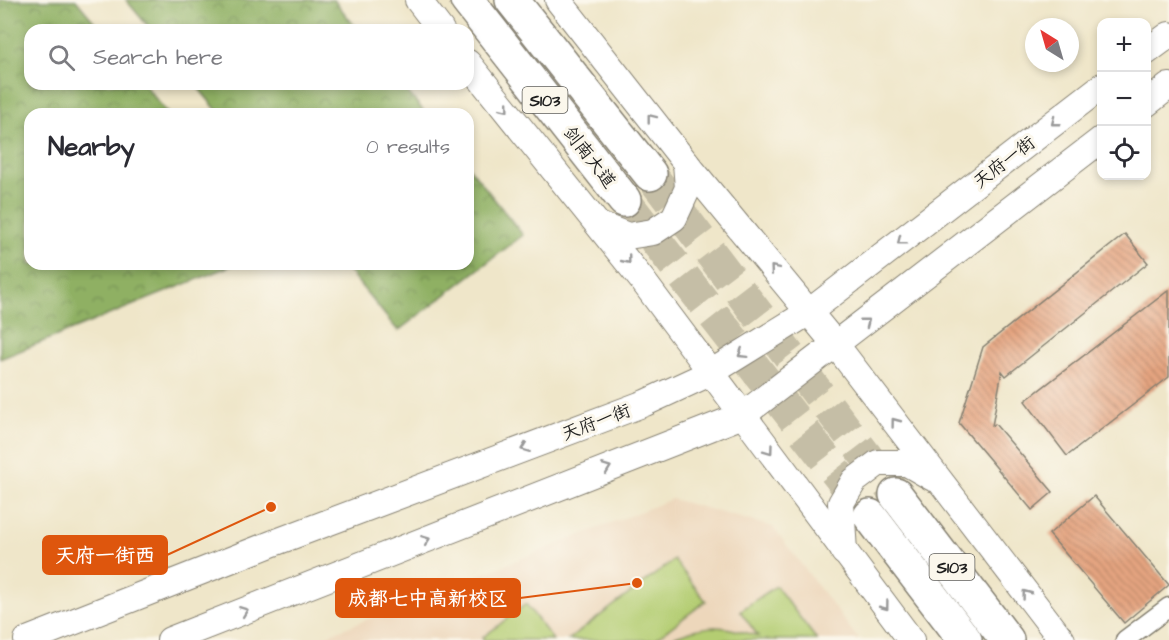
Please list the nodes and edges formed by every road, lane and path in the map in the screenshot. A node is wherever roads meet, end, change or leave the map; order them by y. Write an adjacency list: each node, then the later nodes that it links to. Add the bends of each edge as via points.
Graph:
1 (418, 0): 5 (main road)
2 (466, 0): 15 (highway, 剑南大道 / S103)
3 (512, 0): 14 (highway, 剑南大道 / S103)
4 (558, 0): 13 (main road, one-way to 4)
5 (436, 24)
6 (1169, 35): 7 (main road)
7 (1151, 48)
8 (474, 70): 16 (main road, one-way to 16)
9 (1169, 86): 11 (main road)
10 (1097, 89): 17 (main road, 天府一街, one-way to 17)
11 (1151, 100)
12 (1097, 142): 18 (main road, one-way to 12)
13 (686, 163): 16 (main road, via 688,188 674,218 653,232 628,236); 17 (main road, one-way to 13)
14 (650, 174)
15 (624, 200)
16 (599, 225): 19 (main road, one-way to 19)
17 (809, 312): 18 (main road); 19 (main road, 天府一街, one-way to 19)
18 (836, 345): 20 (main road); 21 (main road, one-way to 18)
19 (712, 372): 20 (main road); 26 (main road, 天府一街, one-way to 26, via 645,403)
20 (743, 415): 24 (main road, one-way to 24); 27 (main road, one-way to 20)
21 (941, 482): 24 (main road, via 907,463 878,463 854,481 841,502); 31 (main road, one-way to 21)
22 (896, 495): 30 (highway, S103)
23 (870, 516): 29 (highway, S103)
24 (844, 552): 28 (main road, one-way to 28)
25 (1169, 607): 32 (street)
26 (27, 640)
27 (170, 640)
28 (911, 640)
29 (964, 640)
30 (1007, 640)
31 (1062, 640)
32 (1125, 640)

